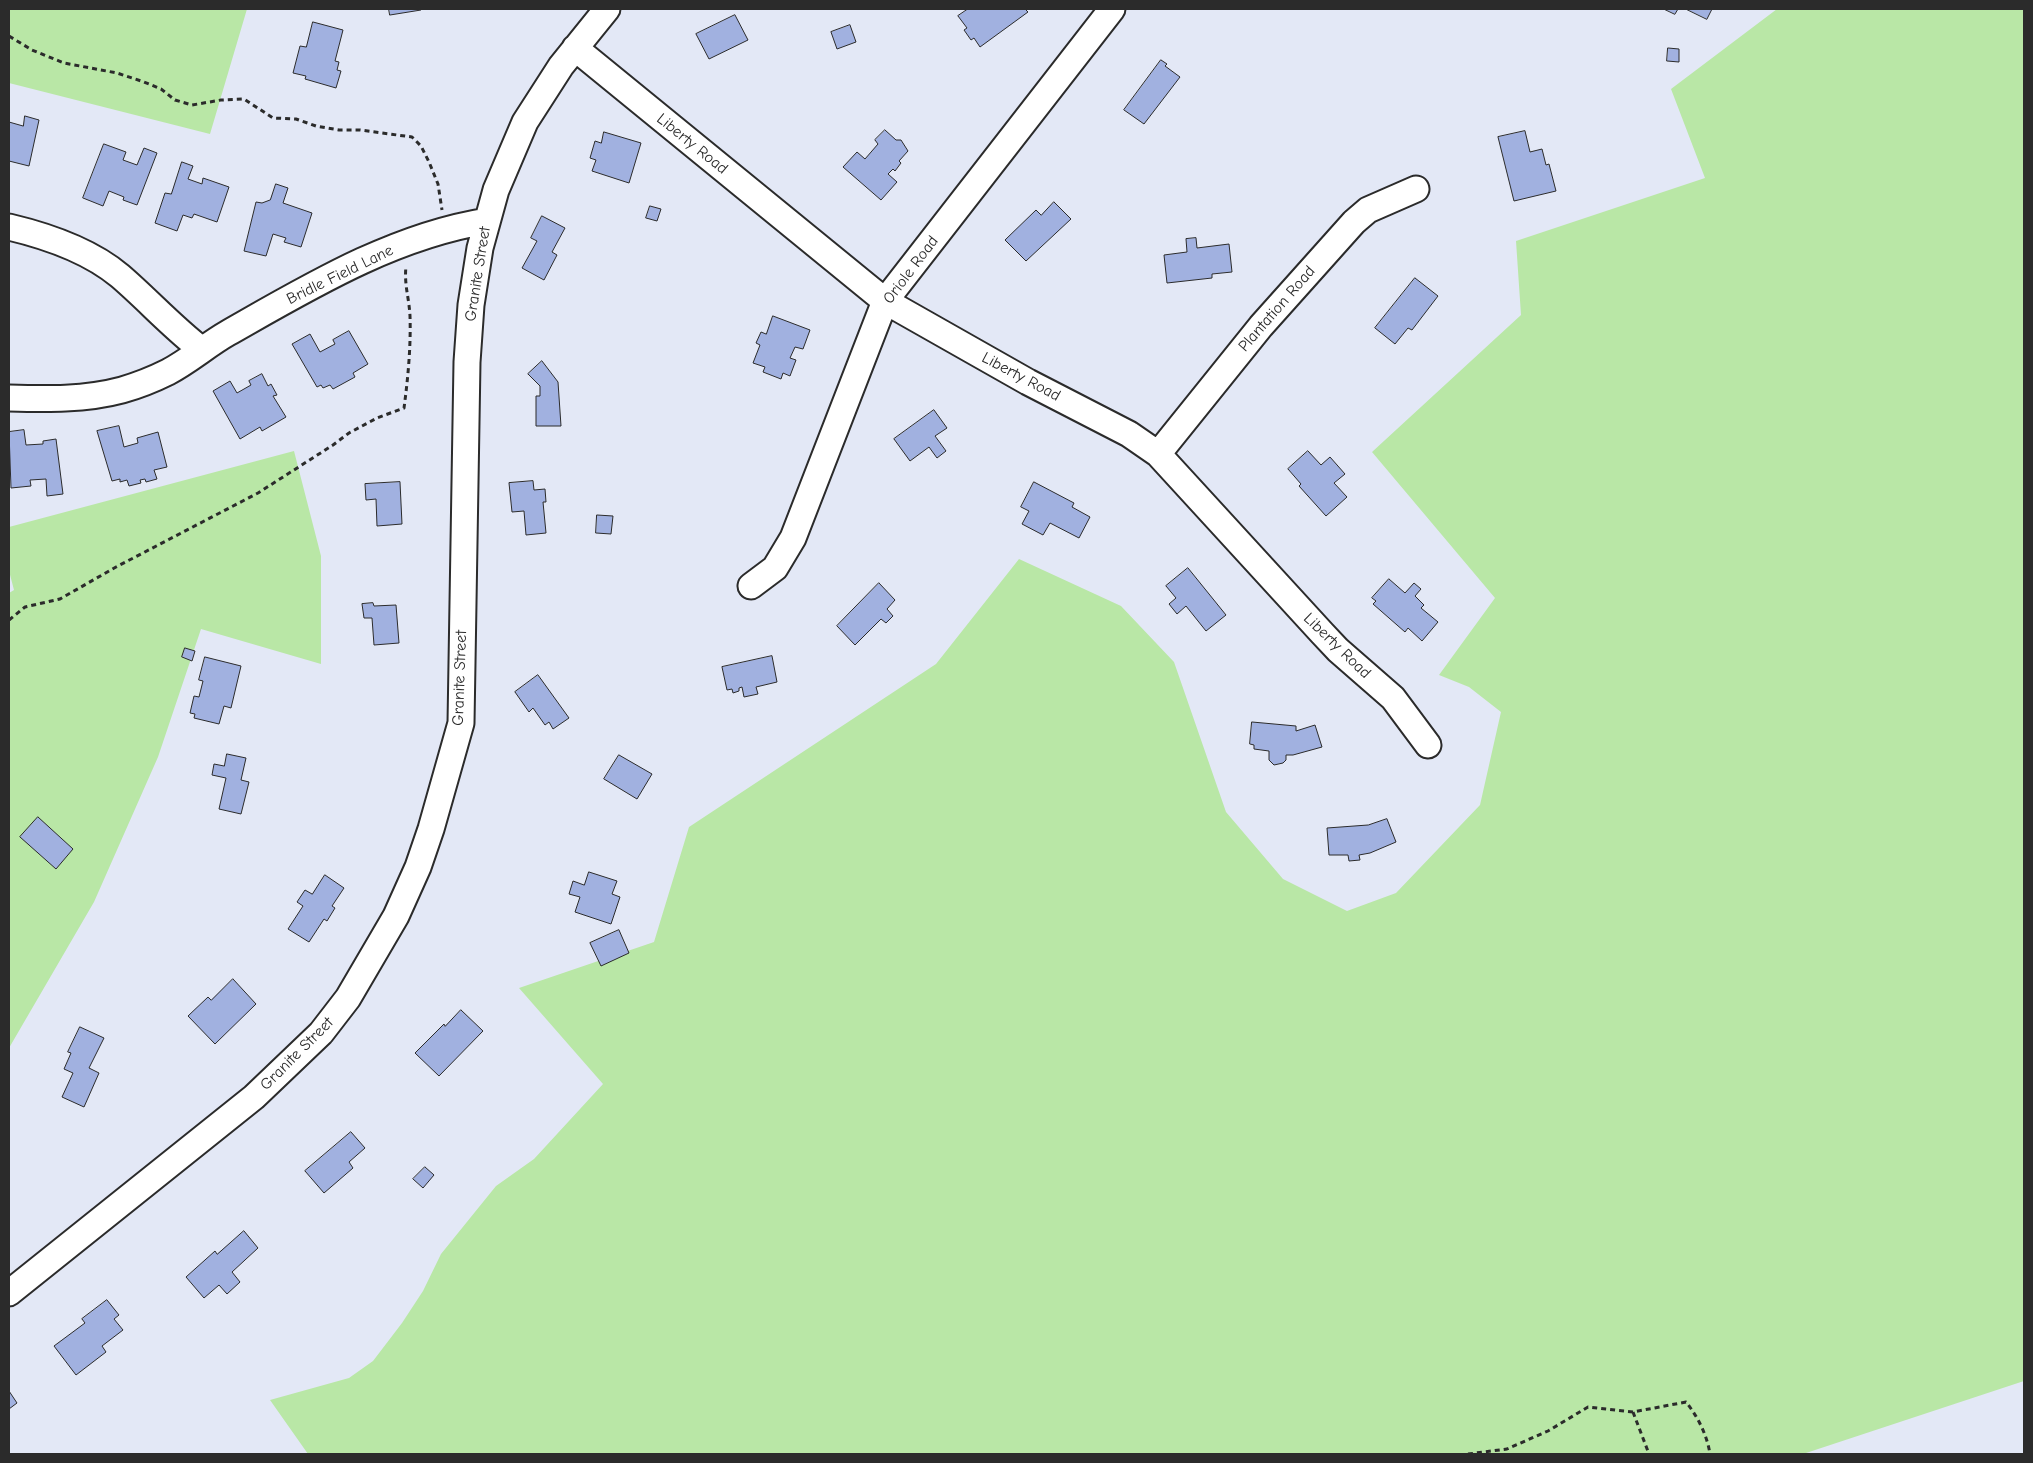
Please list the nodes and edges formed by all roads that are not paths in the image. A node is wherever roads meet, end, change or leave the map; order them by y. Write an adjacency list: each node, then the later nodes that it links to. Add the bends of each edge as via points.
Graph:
1 (607, 9): 3 (street, Granite Street)
2 (1112, 9): 7 (street, Oriole Road)
3 (575, 48): 5 (street, Granite Street, via 525,122 496,190); 7 (street, Liberty Road)
4 (1416, 189): 10 (street, Plantation Road, via 1368,210 1354,222 1260,326)
5 (487, 221): 8 (street, Bridle Field Lane, via 445,231 367,258 300,292); 13 (street, Granite Street, via 472,295 467,362 461,723 431,829 402,903 348,998 322,1033 254,1097)
6 (9, 226): 8 (street, via 76,248 118,275 178,332)
7 (885, 301): 10 (street, Liberty Road, via 1028,382 1129,434); 11 (street, Oriole Road, via 793,538 775,568)
8 (202, 350): 9 (street, Bridle Field Lane, via 167,372 121,390 64,399)
9 (9, 398)
10 (1158, 454): 12 (street, Liberty Road, via 1338,650 1393,698)
11 (751, 586)
12 (1428, 746)
13 (9, 1293)

